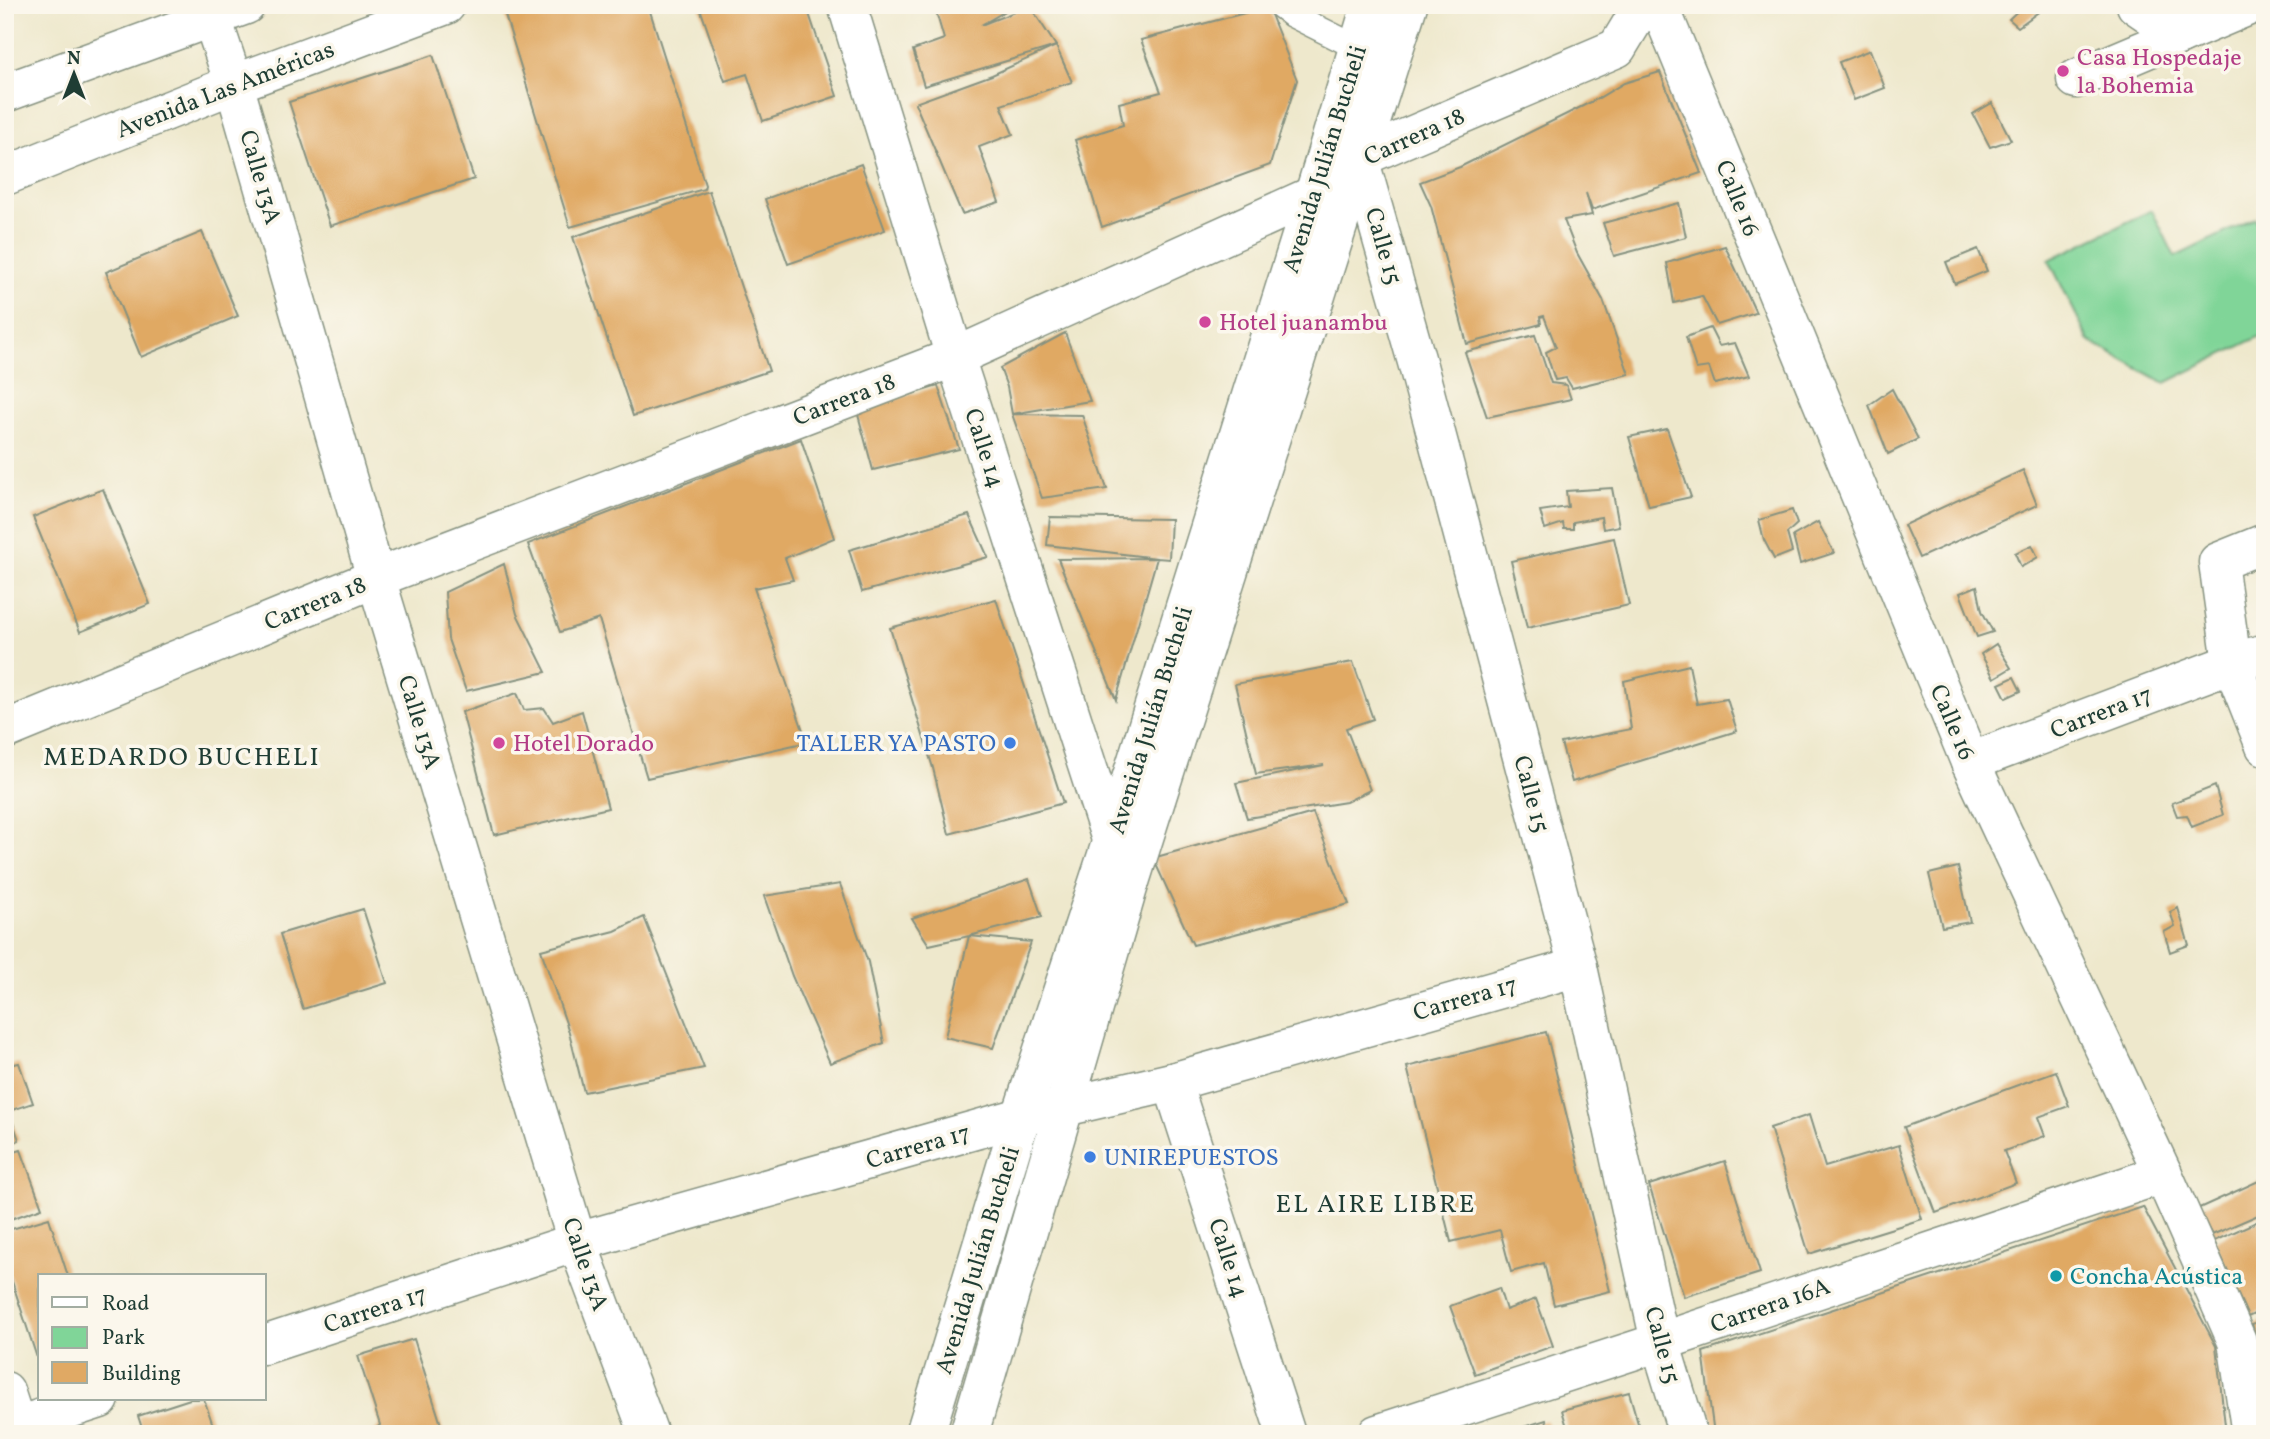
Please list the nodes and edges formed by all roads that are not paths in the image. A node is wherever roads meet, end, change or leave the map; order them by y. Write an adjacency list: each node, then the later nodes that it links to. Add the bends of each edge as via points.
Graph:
1 (446, 5): 14 (street, Avenida Las Américas)
2 (847, 5): 19 (street, Calle 14)
3 (1279, 5): 12 (lane)
4 (1371, 5): 12 (street, Avenida Julián Bucheli)
5 (1408, 5): 16 (street, Avenida Julián Bucheli)
6 (1643, 5): 16 (street, Carrera 18, via 1617,48)
7 (1659, 5): 25 (street, Calle 16)
8 (2136, 5): 11 (street)
9 (2250, 5): 11 (street)
10 (221, 9): 14 (street, Calle 13A); 15 (street)
11 (2180, 35): 13 (street)
12 (1358, 48): 18 (street, Avenida Julián Bucheli)
13 (2076, 79)
14 (234, 84): 17 (street, Avenida Las Américas); 21 (street, Calle 13A)
15 (5, 93)
16 (1359, 158): 18 (street, Carrera 18); 27 (street, Avenida Julián Bucheli); 28 (street, Calle 15)
17 (5, 176)
18 (1314, 195): 19 (street, Carrera 18); 26 (street, Avenida Julián Bucheli)
19 (955, 357): 21 (street, Carrera 18); 26 (street, Calle 14)
20 (2265, 543): 22 (street, via 2218,562)
21 (376, 578): 23 (street, Carrera 18); 33 (street, Calle 13A)
22 (2248, 658): 24 (street); 25 (street, Carrera 17)
23 (5, 730)
24 (2265, 746)
25 (1970, 762): 32 (street, Calle 16)
26 (1111, 843): 27 (street, Calle 14); 31 (street, Avenida Julián Bucheli)
27 (1128, 888): 30 (street, Avenida Julián Bucheli)
28 (1578, 967): 29 (street, Carrera 17); 34 (street, Calle 15)
29 (1172, 1082): 30 (street, Carrera 17); 41 (street, Calle 14)
30 (1064, 1108): 31 (street, Carrera 17); 40 (street, Avenida Julián Bucheli)
31 (1021, 1117): 33 (street, Carrera 17); 39 (street, Avenida Julián Bucheli)
32 (2163, 1174): 34 (street, Carrera 16A); 44 (street, Calle 16, via 2238,1341)
33 (577, 1242): 35 (street, Carrera 17); 38 (street, Calle 13A)
34 (1660, 1342): 42 (street, Carrera 16A); 43 (street, Calle 15)
35 (266, 1344)
36 (96, 1400): 37 (street)
37 (12, 1420)
38 (649, 1434)
39 (925, 1434)
40 (969, 1434)
41 (1286, 1434)
42 (1377, 1434)
43 (1688, 1434)
44 (2251, 1434)

